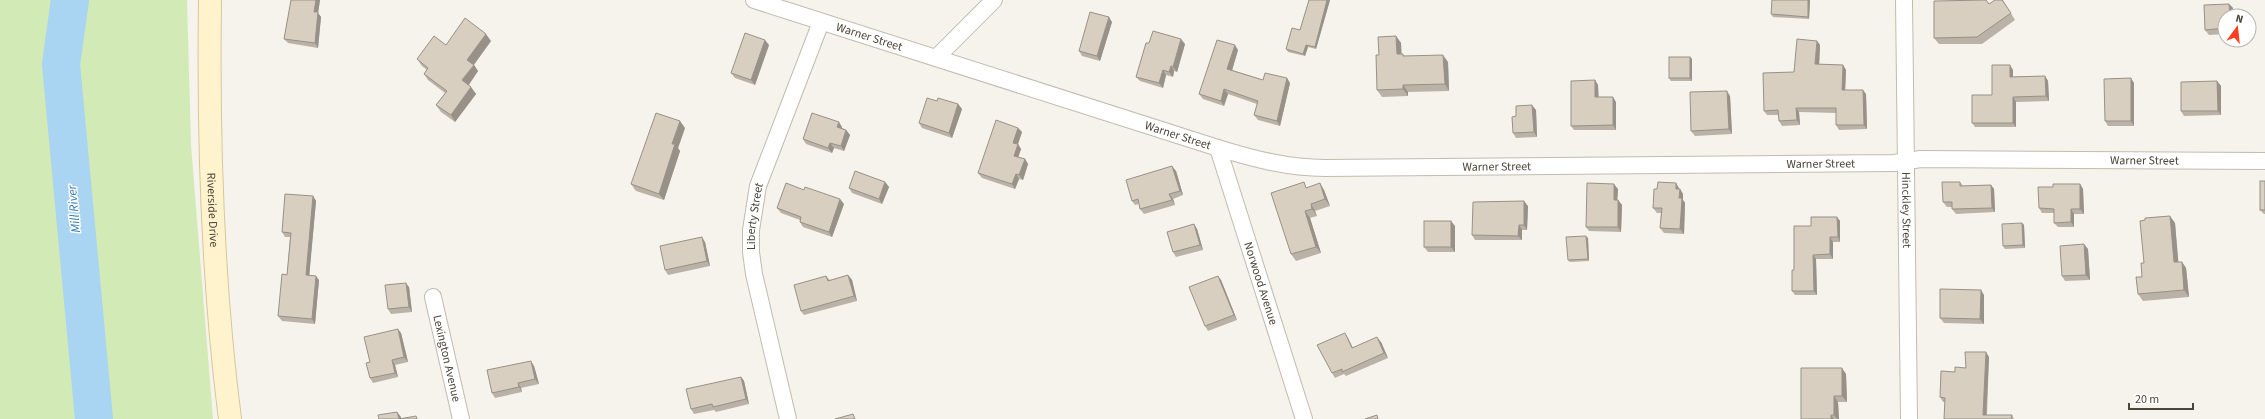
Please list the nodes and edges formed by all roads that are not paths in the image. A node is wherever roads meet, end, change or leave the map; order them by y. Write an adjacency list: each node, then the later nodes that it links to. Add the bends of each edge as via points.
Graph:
1 (210, 0): 11 (street, Riverside Drive, via 212,203)
2 (754, 0): 5 (street, Warner Street)
3 (994, 0): 6 (street)
4 (1904, 0): 8 (street, Hinckley Street)
5 (821, 22): 6 (street, Warner Street); 13 (street, Liberty Street, via 758,186 751,230 754,274)
6 (937, 57): 7 (street, Warner Street)
7 (1218, 148): 8 (street, Warner Street, via 1267,162 1308,168); 14 (street, Norwood Avenue)
8 (1906, 161): 9 (street, Warner Street); 15 (street, Hinckley Street)
9 (2265, 161)
10 (433, 297): 12 (street, Lexington Avenue)
11 (230, 419)
12 (461, 419)
13 (788, 419)
14 (1304, 419)
15 (1909, 419)

